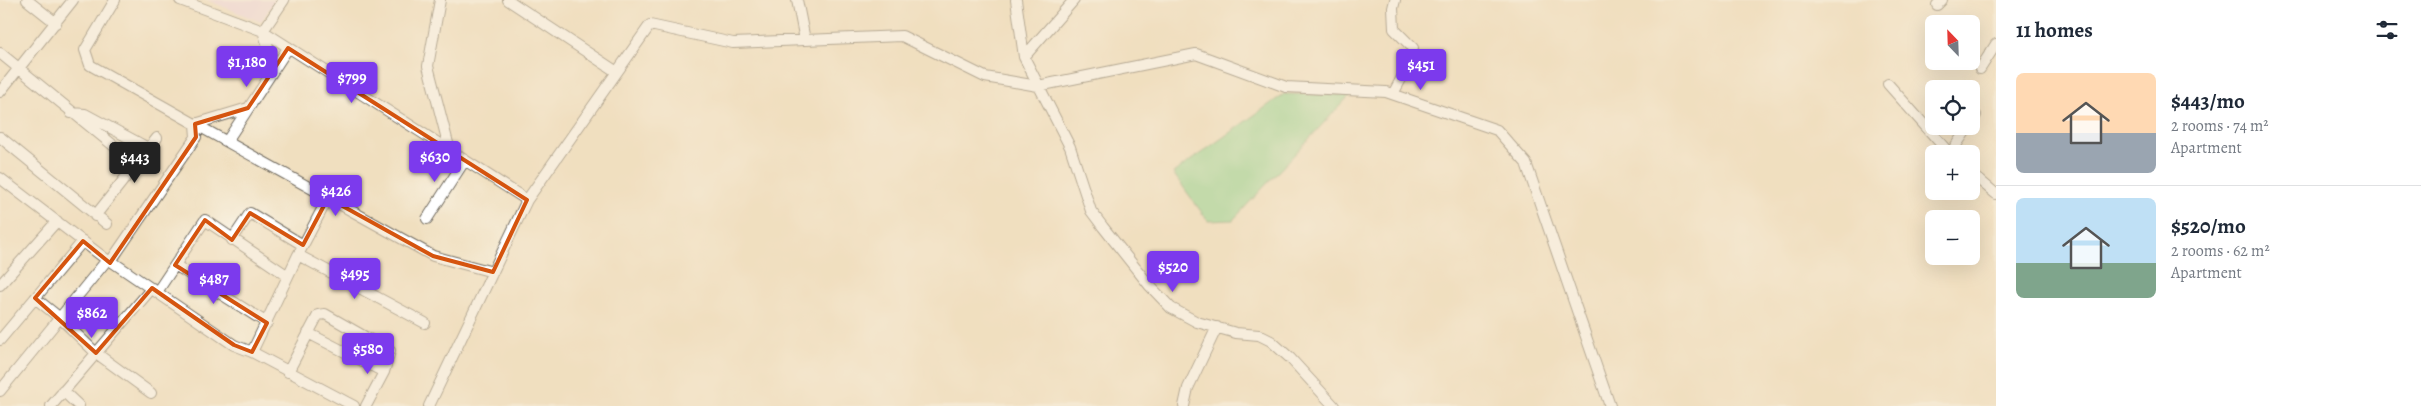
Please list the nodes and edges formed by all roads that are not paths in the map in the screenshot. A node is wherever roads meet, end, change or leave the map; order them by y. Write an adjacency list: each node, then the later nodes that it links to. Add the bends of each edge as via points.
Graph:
1 (27, 0): 12 (street)
2 (73, 0): 12 (street)
3 (115, 0): 29 (street, via 86,50 90,65)
4 (180, 0): 13 (street)
5 (284, 0): 13 (street)
6 (440, 0): 35 (street, via 428,66)
7 (797, 0): 14 (street)
8 (1016, 0): 18 (street)
9 (1074, 0): 18 (street)
10 (1395, 0): 26 (street, via 1394,29 1413,48 1408,66)
11 (511, 1): 22 (street)
12 (56, 23): 19 (street)
13 (264, 31): 16 (street); 20 (street)
14 (805, 40): 22 (street, via 732,43 650,25); 24 (street, via 902,36 985,77)
15 (1996, 44): 21 (street)
16 (288, 48): 20 (street); 35 (street)
17 (0, 53): 19 (street)
18 (1024, 57): 24 (street)
19 (19, 68): 25 (street); 28 (street)
20 (275, 68): 27 (street)
21 (1980, 69)
22 (617, 72): 42 (street)
23 (1888, 84): 33 (street)
24 (1038, 86): 26 (street, via 1196,54 1286,87); 61 (street, via 1070,147 1091,211 1171,308 1197,322)
25 (0, 92)
26 (1393, 94): 78 (street, via 1498,130 1526,163)
27 (248, 108): 29 (street); 32 (street)
28 (71, 113): 34 (street, via 85,114); 37 (street)
29 (194, 124): 32 (street); 51 (street, via 196,137)
30 (0, 137): 43 (street)
31 (157, 138): 34 (street)
32 (227, 141): 41 (street)
33 (1942, 145)
34 (148, 148): 37 (street)
35 (450, 151): 36 (street)
36 (464, 160): 42 (street); 44 (street)
37 (135, 163): 43 (street)
38 (0, 178): 45 (street)
39 (1980, 180): 40 (street)
40 (1996, 194)
41 (328, 198): 49 (street); 53 (street, via 433,256)
42 (527, 200): 53 (street)
43 (94, 216): 46 (street)
44 (427, 220)
45 (56, 221): 48 (street); 55 (street)
46 (107, 224)
47 (232, 240): 49 (street, via 250,213); 52 (street, via 205,220); 54 (street)
48 (83, 241): 51 (street); 57 (street)
49 (303, 245): 50 (street)
50 (298, 255): 54 (street); 60 (street)
51 (109, 261): 56 (street); 58 (street)
52 (175, 265): 56 (street); 59 (street)
53 (493, 272): 75 (street)
54 (288, 276): 59 (street)
55 (0, 285)
56 (155, 290): 64 (street, via 234,345); 65 (street)
57 (34, 298): 58 (street); 63 (street)
58 (60, 318): 65 (street); 68 (street)
59 (267, 323): 64 (street)
60 (425, 323)
61 (1217, 327): 76 (street, via 1188,388); 77 (street, via 1259,334 1271,341)
62 (308, 333): 66 (street); 67 (street); 67 (street, via 318,315 324,314 390,351)
63 (0, 340)
64 (252, 352): 66 (street)
65 (96, 353): 69 (street); 70 (street)
66 (288, 372): 73 (street)
67 (384, 372): 74 (street)
68 (0, 391)
69 (64, 391): 71 (street); 72 (street)
70 (152, 393)
71 (51, 406)
72 (79, 406)
73 (354, 406)
74 (366, 406)
75 (429, 406)
76 (1184, 406)
77 (1334, 406)
78 (1610, 406)

